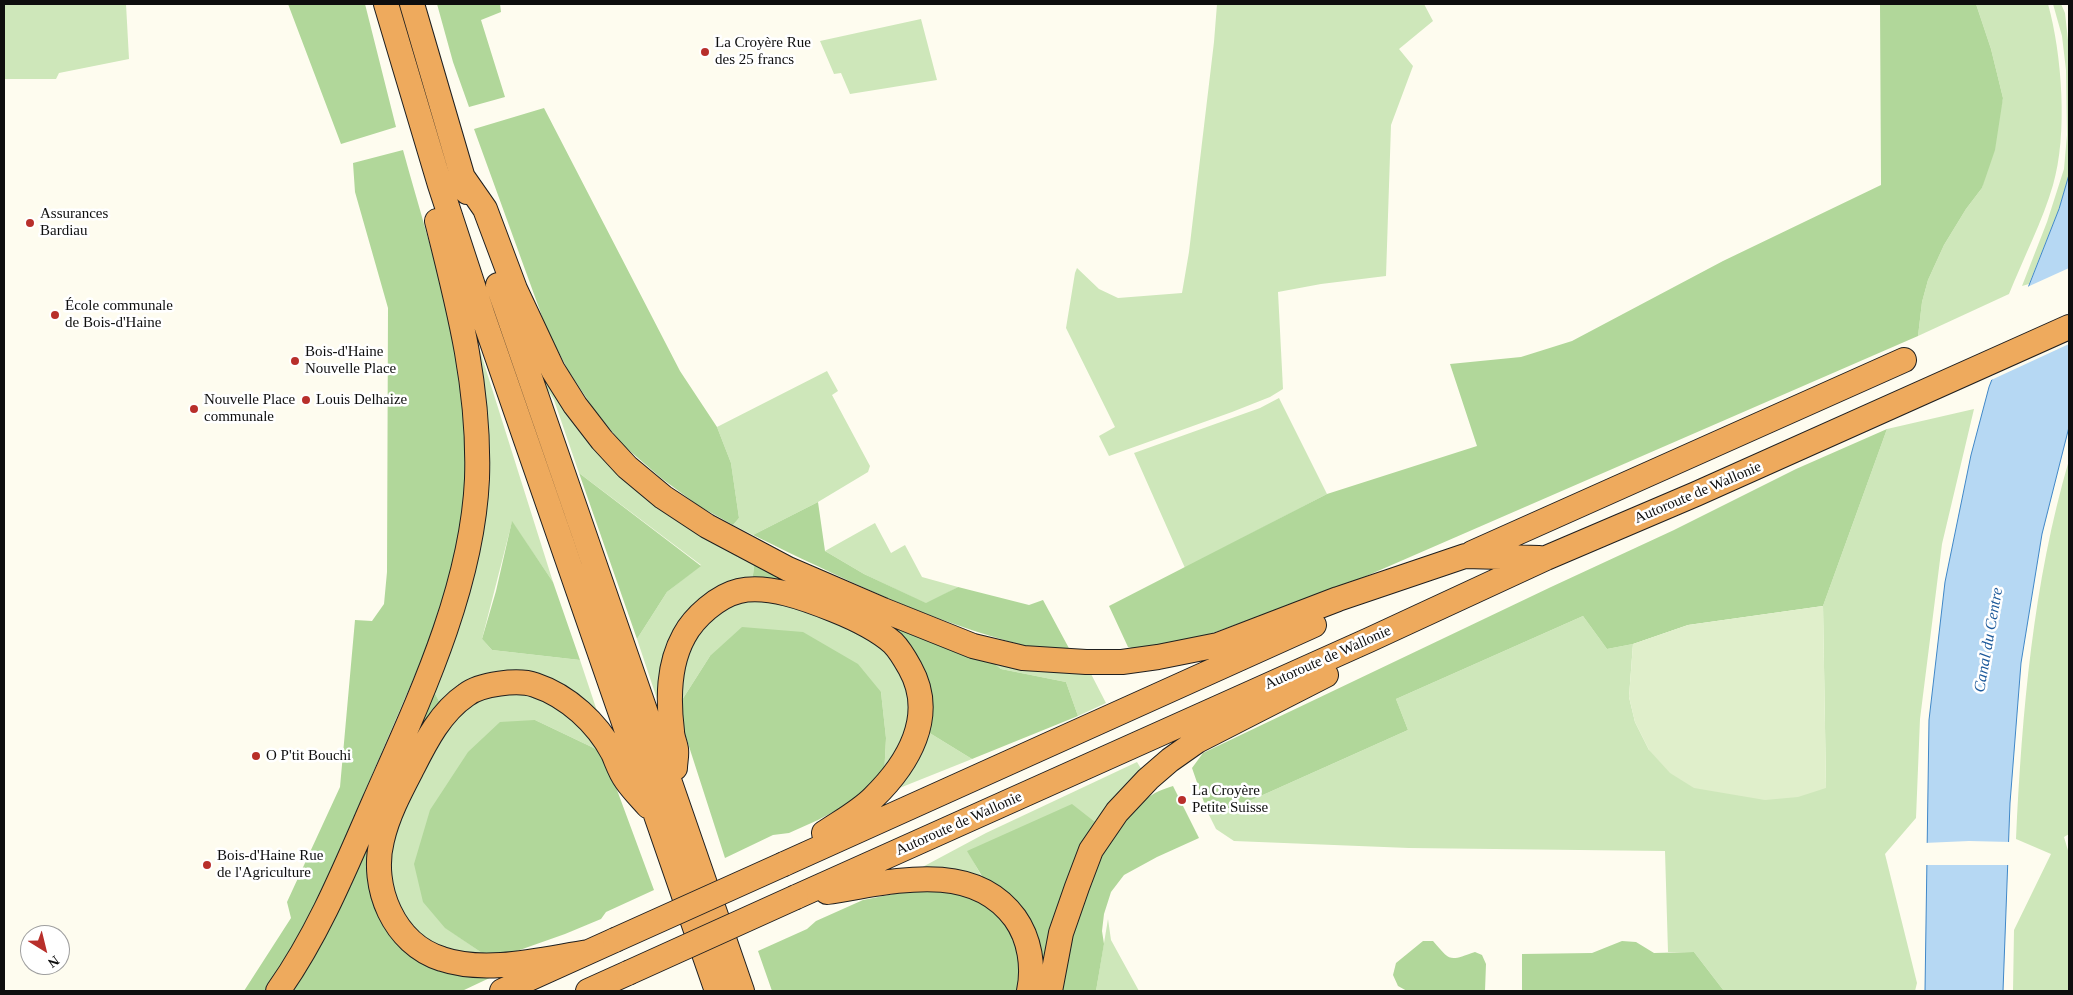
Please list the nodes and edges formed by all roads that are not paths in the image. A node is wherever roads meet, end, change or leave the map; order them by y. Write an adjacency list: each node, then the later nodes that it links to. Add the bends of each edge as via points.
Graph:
1 (386, 4): 4 (highway)
2 (412, 4): 3 (highway)
3 (462, 176): 7 (highway, via 485,209 515,289 553,370 602,440 627,467 663,497 707,526 788,569 973,646 1023,658 1086,662 1158,657 1218,645 1338,599); 10 (highway)
4 (440, 185): 11 (highway); 16 (highway, via 435,215 468,348 477,437 477,481 467,550 444,631 389,768 336,888)
5 (2069, 327): 8 (highway, Autoroute de Wallonie)
6 (1904, 360): 7 (highway)
7 (1465, 556): 8 (highway); 12 (highway)
8 (1546, 558): 9 (highway, Autoroute de Wallonie, via 1369,640)
9 (1192, 731): 13 (highway, Autoroute de Wallonie, via 1131,747); 23 (highway, via 1117,812 1091,850 1061,933)
10 (674, 790): 12 (highway, via 676,750 668,693 680,644 690,625 704,612 737,591 762,590 814,602 875,630 903,655 914,674 922,704 916,736 899,769 871,800); 21 (highway)
11 (656, 814): 14 (highway, via 626,780 592,723 577,709 534,684 511,682 467,694 441,718 396,799 381,841 379,877 384,902 399,928 418,948 442,960 474,965); 20 (highway)
12 (784, 864): 14 (highway, bridge)
13 (796, 897): 15 (highway, Autoroute de Wallonie, bridge); 22 (highway, via 926,878 958,881 978,887 995,898 1018,923 1030,957)
14 (588, 952): 17 (highway)
15 (628, 973): 18 (highway, Autoroute de Wallonie); 19 (highway)
16 (278, 991)
17 (502, 991)
18 (588, 991)
19 (604, 991)
20 (717, 991)
21 (742, 991)
22 (1029, 991)
23 (1050, 991)

